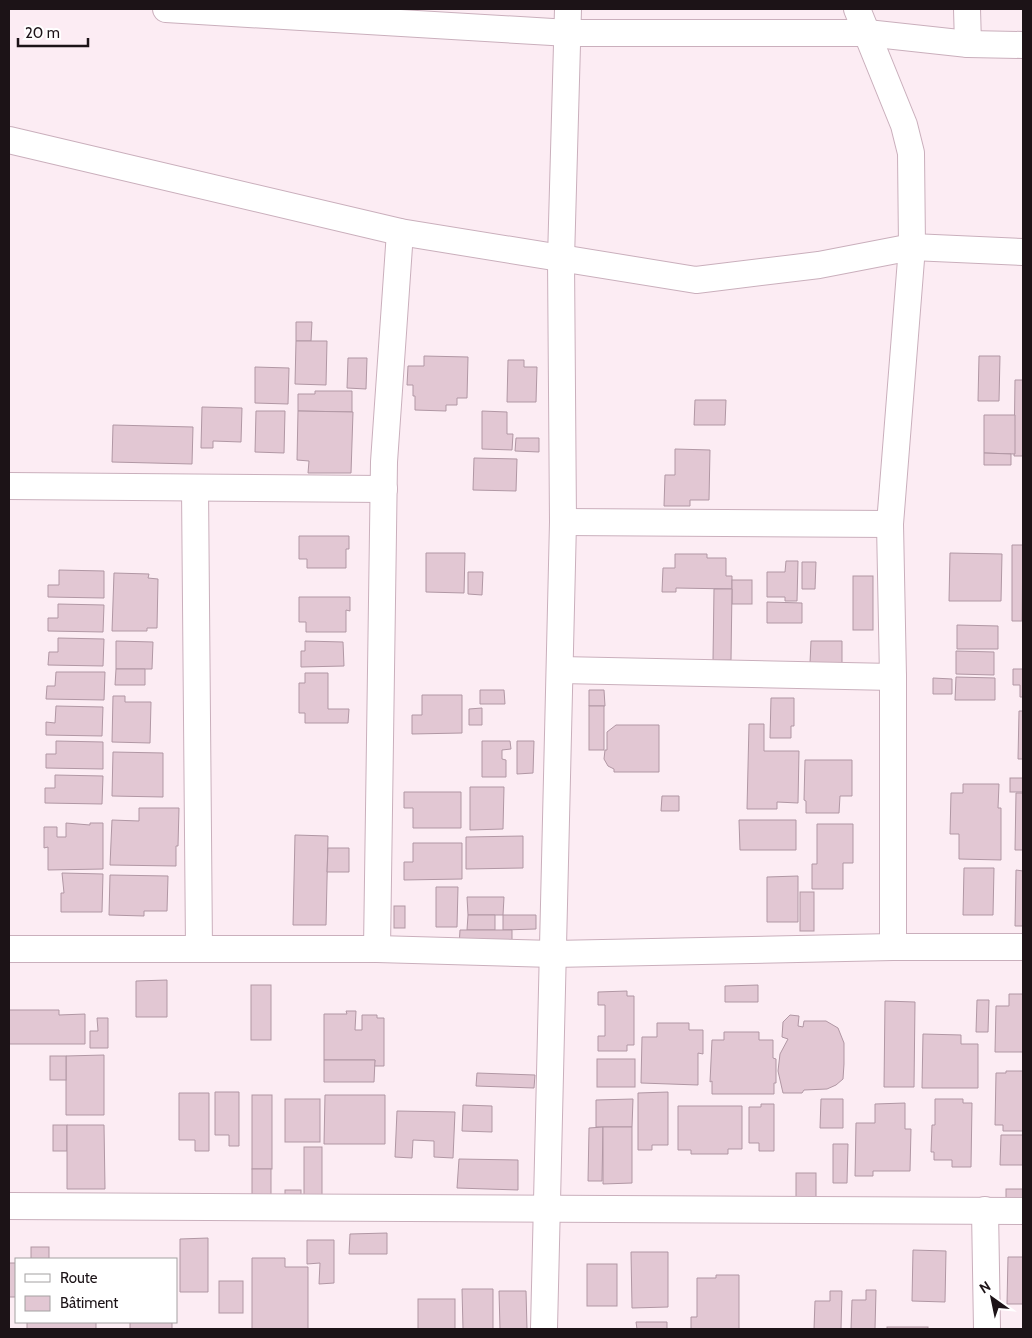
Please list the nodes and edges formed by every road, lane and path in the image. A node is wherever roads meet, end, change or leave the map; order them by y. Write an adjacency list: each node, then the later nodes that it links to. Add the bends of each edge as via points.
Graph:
1 (166, 9): 4 (street)
2 (857, 9): 6 (street)
3 (967, 9): 7 (street)
4 (212, 11): 5 (street)
5 (569, 21): 6 (street); 13 (street)
6 (867, 33): 7 (street); 11 (street, via 904,125 911,153)
7 (968, 44): 8 (street)
8 (1023, 45)
9 (9, 140): 10 (street)
10 (400, 232): 13 (street); 16 (street)
11 (912, 247): 12 (street); 13 (street, via 819,265 696,280); 18 (street)
12 (1023, 252)
13 (561, 259): 17 (street)
14 (9, 486): 15 (street)
15 (195, 488): 16 (street); 24 (street)
16 (384, 489): 23 (street)
17 (563, 522): 18 (street); 19 (street)
18 (890, 524): 20 (street)
19 (560, 670): 20 (street); 26 (street)
20 (893, 677): 21 (street)
21 (894, 947): 22 (street); 26 (street)
22 (1023, 947)
23 (377, 948): 24 (street); 26 (street)
24 (199, 949): 25 (street)
25 (9, 950)
26 (553, 954): 28 (street)
27 (9, 1206): 28 (street)
28 (547, 1209): 29 (street); 31 (street)
29 (985, 1210): 30 (street); 32 (street)
30 (1023, 1211)
31 (544, 1329)
32 (987, 1329)

